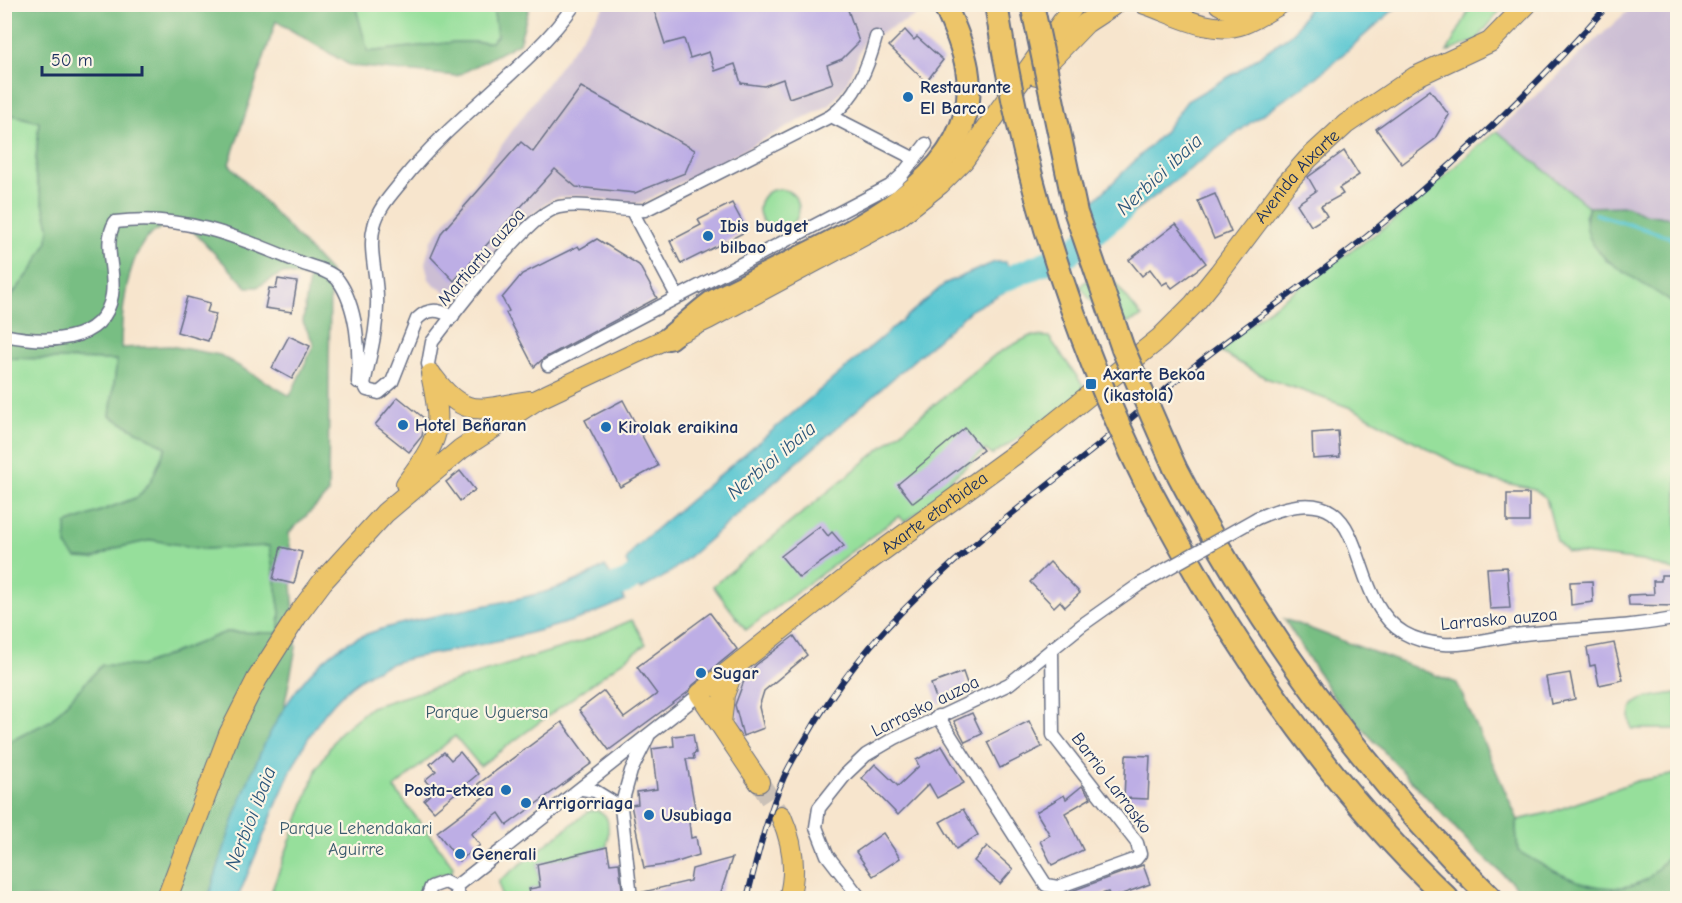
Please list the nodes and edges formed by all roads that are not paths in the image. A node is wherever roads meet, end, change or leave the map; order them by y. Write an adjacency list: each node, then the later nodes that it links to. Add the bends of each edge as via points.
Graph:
1 (575, 4): 24 (street, via 541,46 425,151 381,208 372,242 377,300)
2 (944, 4): 21 (highway, via 968,70 960,133 944,161 922,183 876,216 712,303)
3 (996, 4): 47 (highway, bridge, via 1023,148 1044,226 1094,365 1146,483 1212,602 1288,711 1360,807)
4 (1032, 4): 48 (highway, bridge, via 1077,213 1123,349 1175,468 1229,567 1292,665 1366,762)
5 (1075, 4): 12 (main road)
6 (1115, 4): 12 (main road, via 1086,23)
7 (1145, 4): 10 (main road, via 1204,26 1224,28 1243,24)
8 (1219, 4): 10 (main road, via 1245,14)
9 (1527, 4): 19 (main road, Avenida Aixarte, via 1499,36 1401,85 1346,124 1308,159 1213,281)
10 (1278, 6)
11 (876, 37): 13 (street, Martiartu auzoa, via 857,88)
12 (1002, 110): 21 (main road, via 956,168 898,217)
13 (831, 116): 15 (street); 16 (street, Martiartu auzoa, via 645,210)
14 (926, 144): 15 (street)
15 (915, 159): 17 (street, via 890,186)
16 (632, 211): 17 (street); 18 (street, Martiartu auzoa, via 585,205 545,212)
17 (677, 296): 22 (street)
18 (453, 316): 23 (street, Martiartu auzoa, via 432,342 428,363); 24 (street, via 435,309 423,313 387,387 374,393)
19 (1168, 330): 29 (main road, Axarte etorbidea, via 1021,450 864,564)
20 (4, 335): 24 (street, via 57,341 81,334 100,320 112,296 109,233 115,222 145,218 227,232 336,277 349,297 360,362 358,386)
21 (669, 338): 25 (main road)
22 (548, 365)
23 (431, 374): 25 (main road, via 458,405 471,408); 26 (main road, via 440,423 434,442)
24 (365, 387)
25 (538, 399): 26 (main road, via 461,449)
26 (385, 513): 41 (main road, via 323,581 262,671 230,734)
27 (1677, 618): 28 (street, Larrasko auzoa, bridge, via 1643,625 1517,634 1445,644 1420,641 1385,618 1374,602 1354,540 1339,519 1304,503 1257,518 1140,584)
28 (1052, 648): 31 (street, Larrasko auzoa, via 1009,684); 31 (street, Barrio Larrasko, via 1053,735 1137,843 1140,854 1136,859 1058,887 1046,885)
29 (734, 668): 30 (main road, Axarte etorbidea); 32 (main road, via 724,695)
30 (700, 694): 32 (main road); 33 (street)
31 (938, 716): 46 (street, Larrasko auzoa, via 866,755 819,808 819,840)
32 (721, 724): 35 (main road)
33 (653, 728): 34 (street); 36 (street)
34 (606, 770): 36 (street, via 616,770); 37 (street)
35 (759, 782)
36 (626, 786): 38 (street)
37 (582, 789): 38 (street, via 595,791); 40 (street)
38 (621, 807): 44 (street)
39 (781, 816): 45 (main road, via 793,855 794,881)
40 (455, 886): 42 (street, via 438,883 429,890); 43 (street)
41 (167, 898)
42 (427, 898)
43 (460, 898)
44 (631, 898)
45 (789, 898)
46 (860, 898)
47 (1447, 898)
48 (1491, 898)

